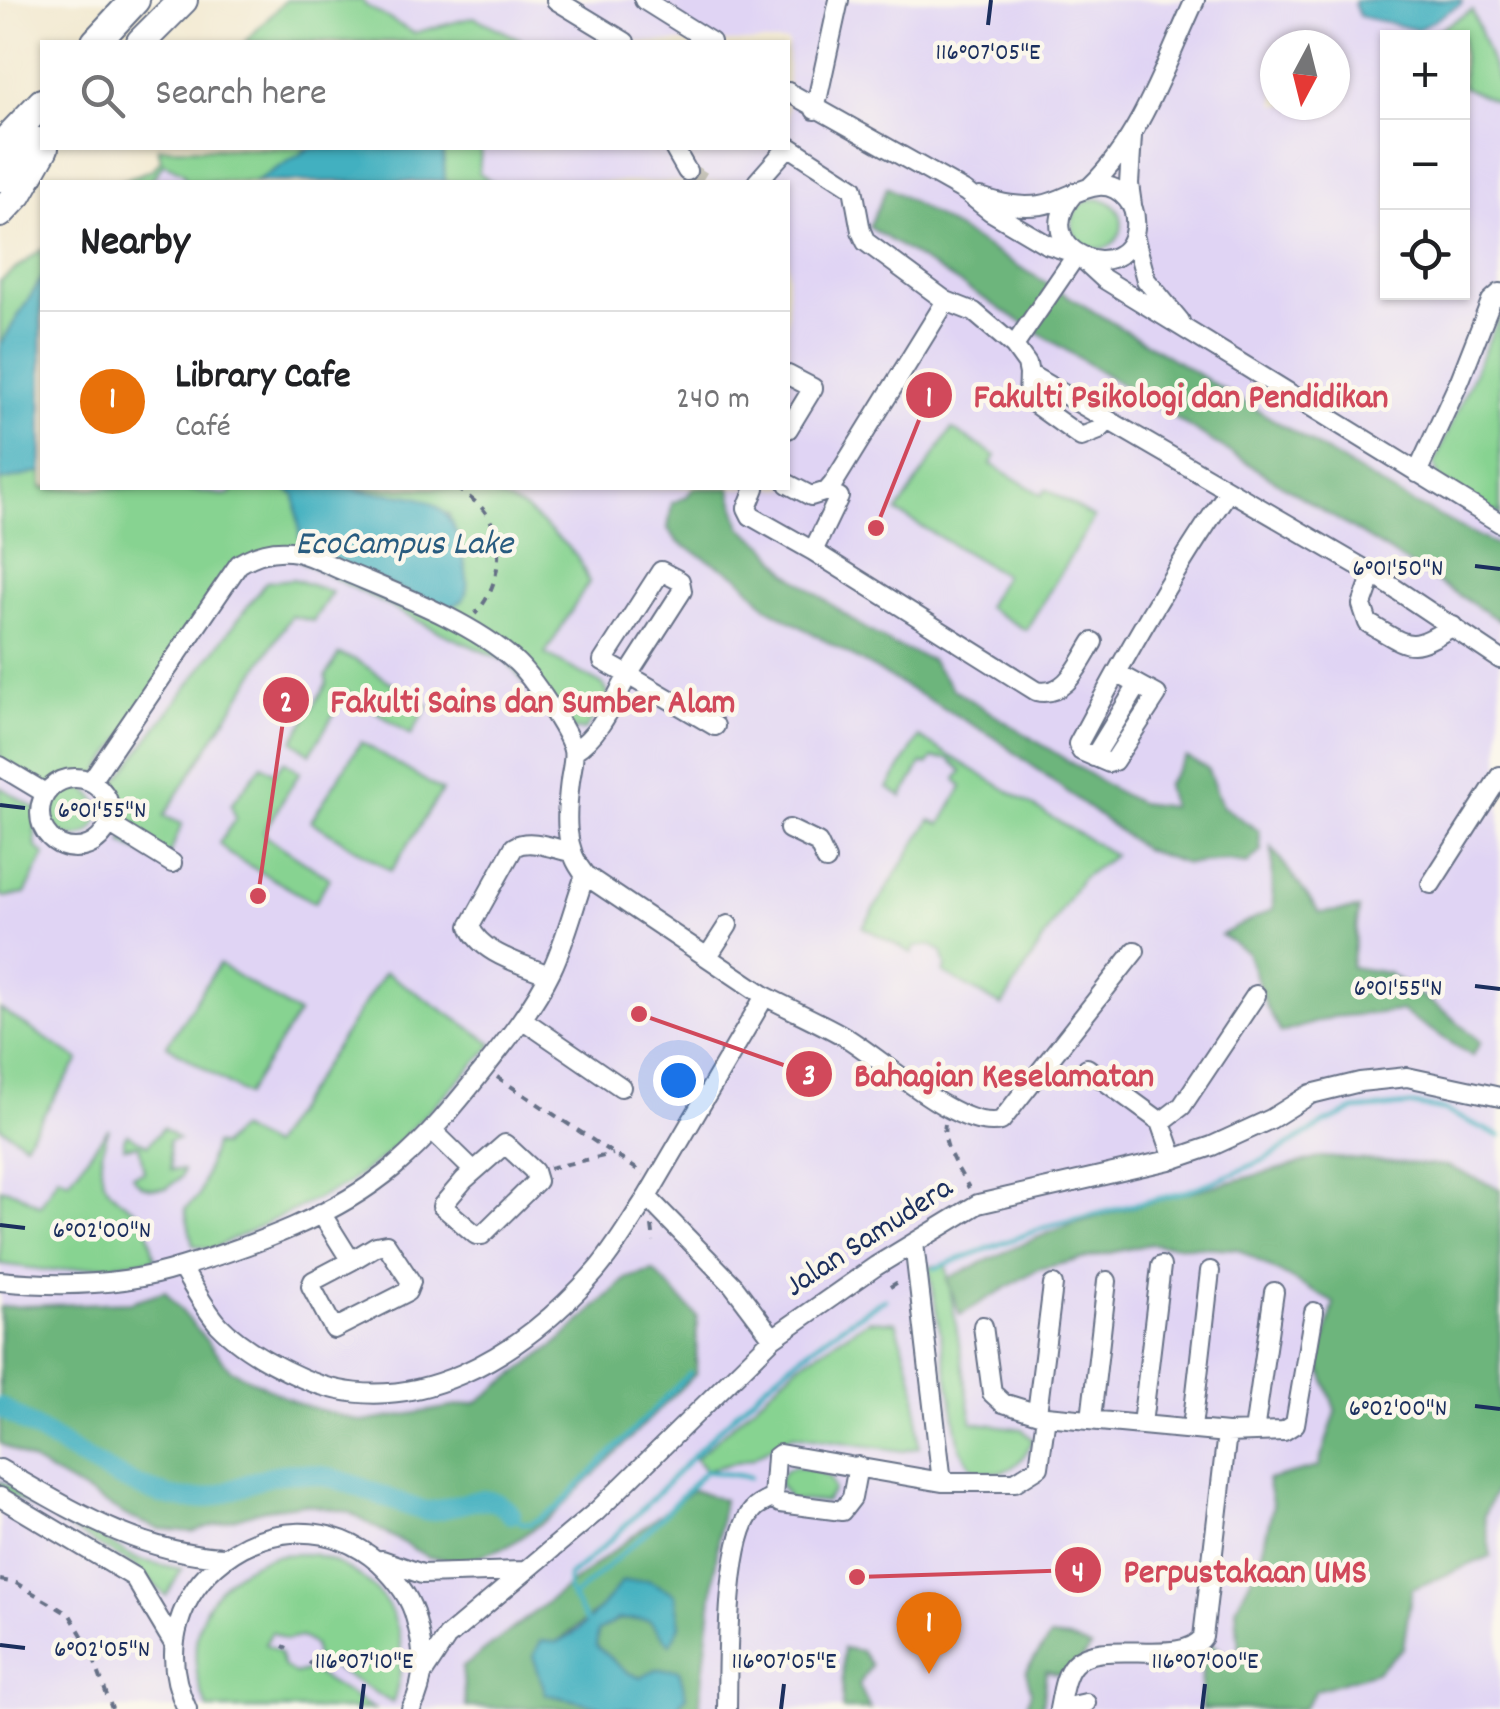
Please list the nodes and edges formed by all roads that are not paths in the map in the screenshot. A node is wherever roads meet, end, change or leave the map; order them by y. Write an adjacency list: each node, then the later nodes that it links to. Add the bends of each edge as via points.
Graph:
1 (134, 0): 7 (highway)
2 (183, 0): 8 (highway)
3 (556, 0): 9 (street)
4 (644, 0): 10 (street)
5 (839, 0): 14 (street)
6 (1195, 0): 16 (street)
7 (98, 40)
8 (142, 40)
9 (622, 40)
10 (708, 40)
11 (790, 93): 14 (street)
12 (40, 106): 15 (highway)
13 (40, 106): 18 (highway)
14 (815, 110): 27 (street)
15 (0, 127)
16 (1132, 136): 26 (street, via 1110,168); 28 (street)
17 (40, 140): 24 (highway)
18 (0, 147)
19 (790, 147): 33 (street, via 847,181 866,242)
20 (43, 150): 29 (highway)
21 (675, 150): 23 (street)
22 (785, 150): 25 (street)
23 (687, 171)
24 (0, 178)
25 (759, 180)
26 (1083, 189): 27 (street, via 1045,205 1010,206); 28 (street, via 1110,187); 31 (street, via 1066,202 1060,220 1064,240)
27 (966, 192): 31 (street, via 1046,244)
28 (1132, 206): 30 (street)
29 (0, 213)
30 (1134, 235): 31 (street, via 1106,260); 34 (street, via 1146,280)
31 (1077, 254): 34 (street, via 1104,279); 35 (street)
32 (1500, 292): 40 (street)
33 (946, 301): 35 (street, via 974,312); 41 (street, via 827,491 811,496)
34 (1186, 328): 40 (street)
35 (1014, 346): 36 (street)
36 (1029, 374): 38 (street); 38 (street, via 1028,399 1081,437)
37 (790, 376): 39 (street, via 813,388)
38 (1108, 421): 43 (street)
39 (790, 426)
40 (1417, 473): 45 (street)
41 (790, 485)
42 (754, 490): 46 (street, via 751,516)
43 (1228, 492): 47 (street); 51 (street)
44 (839, 497): 46 (street)
45 (1500, 523)
46 (814, 550): 49 (street, via 1036,691 1062,687)
47 (1373, 574): 48 (street); 48 (street, via 1362,606 1368,623 1421,646)
48 (1453, 626): 50 (street)
49 (1093, 642)
50 (1500, 659)
51 (1117, 673): 51 (street, via 1078,744 1109,763 1157,696)
52 (628, 675): 52 (street, via 603,661 661,571 680,581 682,591); 53 (street); 54 (street, via 598,728)
53 (715, 726)
54 (574, 751): 57 (street, via 527,673 501,650 298,552 274,551 239,564); 61 (street)
55 (0, 766): 58 (street)
56 (1500, 776): 65 (street)
57 (91, 781): 58 (street, via 61,780); 59 (street, via 108,799)
58 (45, 793): 59 (street, via 42,825 65,847 86,847)
59 (109, 824): 63 (street)
60 (789, 829): 62 (street, via 818,843)
61 (570, 852): 64 (street); 69 (street, via 514,847 470,926 484,946)
62 (826, 860)
63 (172, 863)
64 (585, 875): 68 (street); 69 (street)
65 (1431, 884)
66 (728, 925): 68 (street)
67 (1135, 950): 71 (street, via 1001,1121 989,1124 949,1110 843,1036)
68 (708, 956): 71 (street)
69 (548, 975): 72 (street)
70 (1256, 994): 76 (street, via 1182,1106)
71 (765, 996): 80 (street)
72 (522, 1019): 74 (street); 77 (street)
73 (1087, 1068): 76 (street)
74 (621, 1087)
75 (1500, 1097): 78 (street, Jalan Samudera, via 1407,1077 1360,1082 1311,1094 1271,1119)
76 (1161, 1122): 78 (street)
77 (433, 1131): 79 (street); 81 (street, via 386,1173)
78 (1174, 1160): 82 (street, Jalan Samudera, via 978,1204)
79 (474, 1171): 79 (street, via 442,1206 476,1236 537,1181 505,1144)
80 (652, 1189): 85 (street, via 596,1272 531,1331 487,1364 432,1387 383,1396 330,1390 268,1362 220,1325); 93 (street)
81 (321, 1213): 83 (street); 85 (street, via 261,1243)
82 (914, 1243): 93 (street, Jalan Samudera); 102 (street)
83 (351, 1261): 83 (street, via 311,1286 334,1328 410,1286 386,1244)
84 (1161, 1266): 96 (street)
85 (182, 1267): 88 (street, via 108,1282)
86 (1210, 1270): 97 (street)
87 (1107, 1280): 95 (street)
88 (0, 1281)
89 (1054, 1285): 94 (street)
90 (1274, 1292): 99 (street)
91 (1314, 1312): 99 (street, via 1294,1424 1290,1430)
92 (983, 1326): 94 (street, via 992,1394)
93 (773, 1338): 107 (street, Jalan Samudera, via 596,1512)
94 (1041, 1415): 95 (street); 102 (street, via 1039,1467 1025,1477)
95 (1090, 1419): 96 (street)
96 (1142, 1424): 97 (street)
97 (1192, 1428): 98 (street)
98 (1227, 1432): 99 (street); 110 (street, via 1203,1637 1190,1649 1078,1660 1059,1709)
99 (1254, 1432)
100 (858, 1466): 102 (street); 104 (street, via 852,1498 842,1511); 104 (street, via 780,1454)
101 (0, 1469): 106 (street, via 142,1544)
102 (942, 1482)
103 (0, 1498): 108 (street, via 134,1577)
104 (773, 1498): 113 (street, via 754,1507 736,1545)
105 (369, 1555): 106 (street, via 342,1540 280,1534); 107 (street, via 422,1574); 109 (street, via 392,1575 413,1609)
106 (224, 1557): 108 (street, via 190,1596)
107 (524, 1570): 109 (street, Jalan Samudera, via 447,1637)
108 (174, 1644): 112 (street, via 177,1689)
109 (422, 1675): 111 (street)
110 (1086, 1703)
111 (419, 1706)
112 (187, 1709)
113 (727, 1709)

